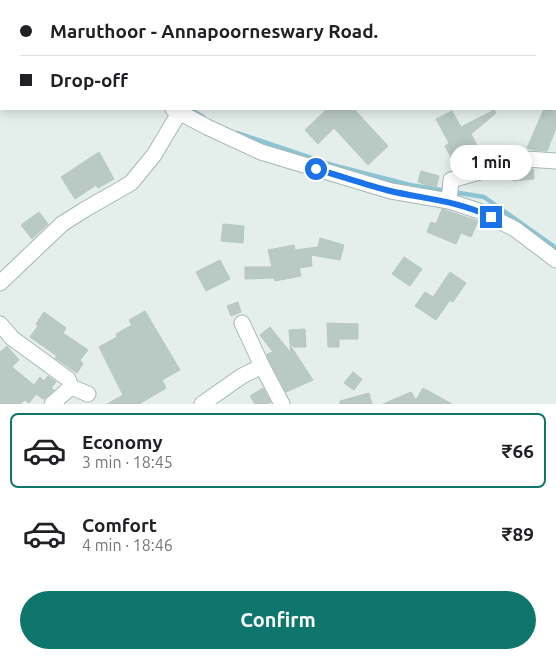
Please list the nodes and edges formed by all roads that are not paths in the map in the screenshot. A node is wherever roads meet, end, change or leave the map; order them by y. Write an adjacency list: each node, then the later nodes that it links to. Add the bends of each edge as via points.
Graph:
1 (176, 111): 3 (street, via 260,152 391,191); 5 (street, via 154,155 131,183 62,224)
2 (556, 161): 3 (street, via 526,159 451,180)
3 (448, 201): 4 (street, via 479,211 515,229)
4 (556, 260)
5 (0, 284)
6 (242, 323): 8 (street)
7 (0, 324): 9 (street, via 12,338 68,379)
8 (262, 366): 12 (street); 13 (street)
9 (72, 387): 10 (street); 11 (street)
10 (88, 394)
11 (52, 404)
12 (202, 404)
13 (282, 404)

